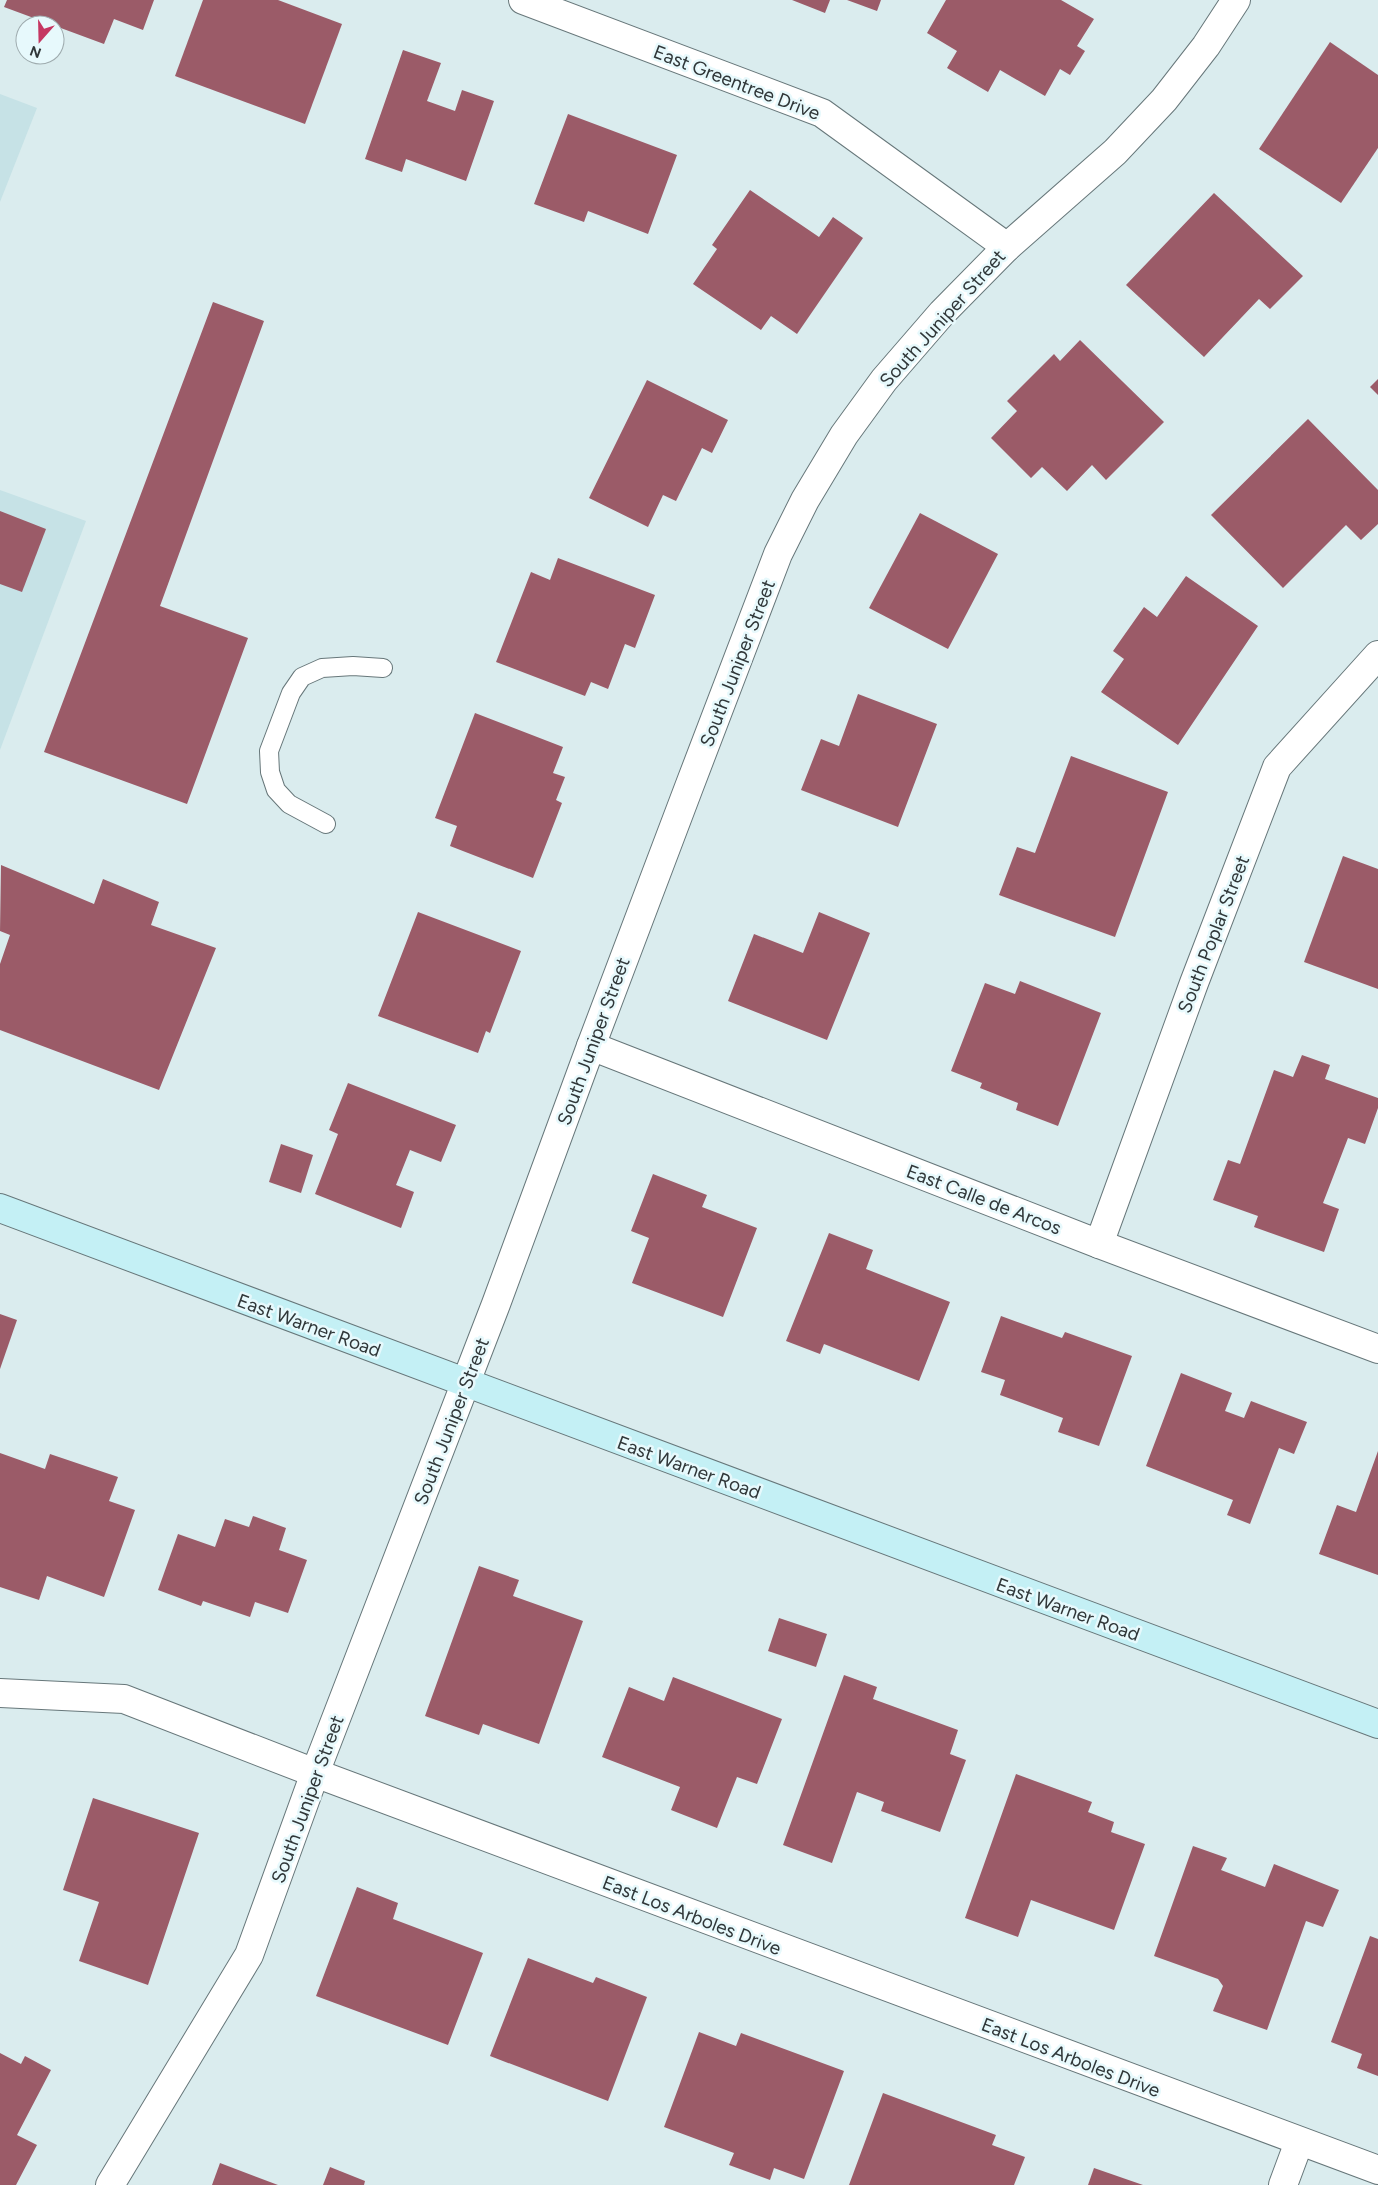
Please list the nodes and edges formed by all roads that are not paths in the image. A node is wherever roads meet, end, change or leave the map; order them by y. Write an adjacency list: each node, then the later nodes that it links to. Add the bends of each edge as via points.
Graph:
1 (524, 0): 3 (street, East Greentree Drive, via 822,112)
2 (1236, 0): 3 (street, South Juniper Street, via 1206,46 1164,100 1115,152)
3 (1007, 247): 7 (street, South Juniper Street, via 942,313 884,380 844,435 805,500 778,554)
4 (1378, 655): 9 (street, South Poplar Street, via 1277,767)
5 (383, 668): 6 (lane, via 322,668 302,677 291,693 269,751 270,772 276,790 289,804)
6 (326, 824)
7 (591, 1046): 9 (street, East Calle de Arcos); 11 (street, South Juniper Street)
8 (0, 1208): 11 (main road, East Warner Road)
9 (1099, 1244): 10 (street, East Calle de Arcos)
10 (1378, 1348)
11 (465, 1384): 13 (main road, East Warner Road); 14 (street, South Juniper Street)
12 (0, 1693): 14 (street, East Los Arboles Drive, via 124,1699)
13 (1378, 1724)
14 (315, 1773): 15 (street, East Los Arboles Drive); 17 (street, South Juniper Street, via 249,1955)
15 (1299, 2142): 16 (street, East Los Arboles Drive); 18 (street)
16 (1378, 2170)
17 (110, 2185)
18 (1283, 2185)

